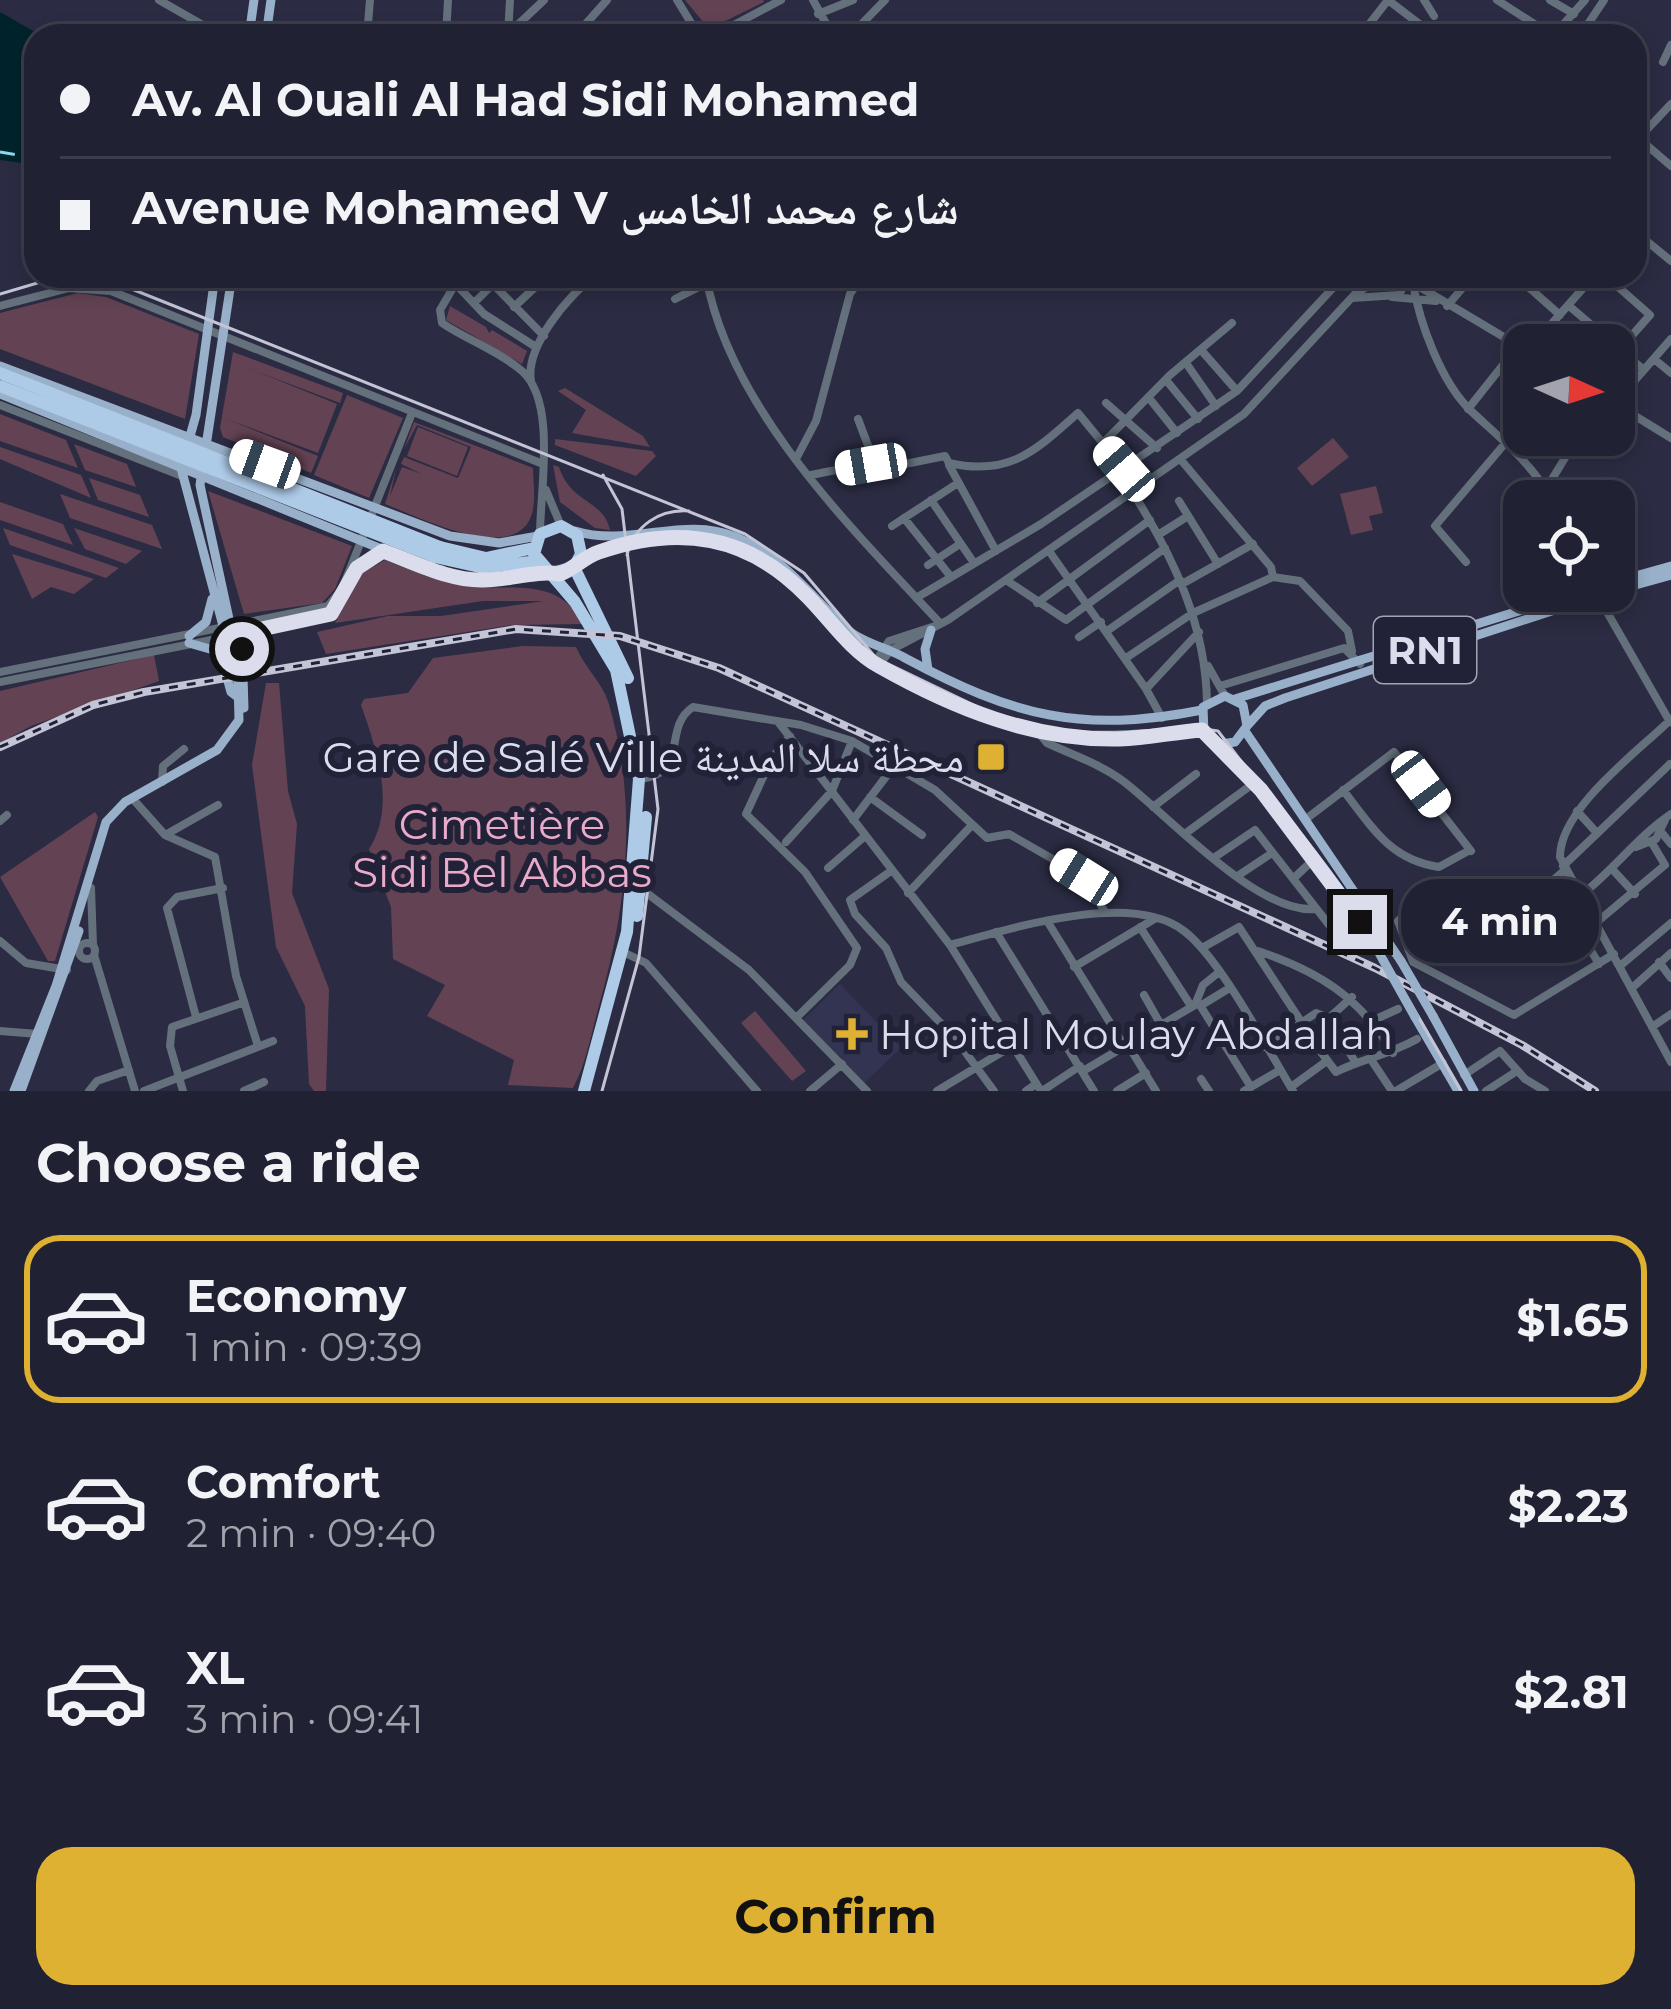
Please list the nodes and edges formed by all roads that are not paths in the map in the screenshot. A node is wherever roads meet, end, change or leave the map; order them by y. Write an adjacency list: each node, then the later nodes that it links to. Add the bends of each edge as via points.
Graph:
1 (159, 0): 16 (street)
2 (544, 0): 17 (street)
3 (607, 0): 18 (street)
4 (781, 0): 19 (street)
5 (813, 0): 12 (street)
6 (854, 0): 12 (street); 14 (street)
7 (885, 0): 14 (street)
8 (1424, 0): 15 (street)
9 (1498, 0): 24 (street)
10 (1550, 0): 13 (street)
11 (1585, 0): 13 (street)
12 (818, 14): 20 (street)
13 (1574, 14): 25 (street)
14 (866, 16): 21 (street)
15 (1434, 16)
16 (200, 24)
17 (519, 24)
18 (586, 24)
19 (736, 24)
20 (825, 24)
21 (860, 24)
22 (1370, 24): 23 (street, via 1388,1)
23 (1419, 24)
24 (1540, 24)
25 (1564, 24)
26 (1671, 45): 27 (street)
27 (1663, 62)
28 (1671, 104): 29 (street)
29 (1647, 127)
30 (1647, 145): 31 (street)
31 (1671, 166)
32 (1647, 241): 33 (street)
33 (1671, 261)
34 (213, 288): 68 (main road)
35 (230, 288): 70 (main road)
36 (450, 288): 85 (street, via 442,322)
37 (462, 288): 59 (street)
38 (488, 288): 59 (street)
39 (496, 288): 63 (street)
40 (534, 288): 63 (street)
41 (583, 288): 71 (street)
42 (693, 288): 56 (street)
43 (709, 288): 107 (street, via 742,371)
44 (854, 288): 107 (street)
45 (1334, 288): 87 (street)
46 (1368, 288): 57 (street)
47 (1385, 288): 55 (street)
48 (1404, 288): 55 (street)
49 (1412, 288): 58 (street)
50 (1421, 288): 60 (street)
51 (1459, 288): 60 (street)
52 (1530, 288): 64 (street)
53 (1582, 288): 61 (street)
54 (1619, 288): 69 (street, via 1650,315)
55 (1386, 294): 57 (street); 58 (street)
56 (675, 299)
57 (1351, 299): 108 (street, via 1254,406)
58 (1416, 302): 60 (street); 92 (street)
59 (474, 303): 74 (street)
60 (1442, 303): 72 (street)
61 (1568, 305): 64 (street); 67 (street)
62 (0, 306): 68 (street, via 97,288)
63 (514, 307): 71 (street)
64 (1560, 315): 66 (street)
65 (1232, 323): 75 (street)
66 (1552, 324)
67 (1590, 324)
68 (208, 331): 70 (street); 100 (main road)
69 (1635, 332)
70 (223, 336): 93 (street); 102 (main road)
71 (544, 336): 74 (street)
72 (1503, 338)
73 (1671, 339): 76 (street)
74 (536, 347): 85 (street)
75 (1202, 351): 78 (street); 87 (street)
76 (1654, 359): 81 (street); 82 (street)
77 (1635, 362): 81 (street)
78 (1186, 363): 83 (street); 91 (street)
79 (0, 369): 100 (main road); 136 (highway, RN1, bridge)
80 (1503, 369): 92 (street)
81 (1644, 370): 84 (street)
82 (1671, 373)
83 (1166, 380): 88 (street); 96 (street)
84 (1635, 380)
85 (532, 383): 110 (street)
86 (0, 390): 113 (main road); 136 (highway, RN1, bridge)
87 (1237, 392): 91 (street)
88 (1149, 398): 97 (street); 99 (street)
89 (1106, 403): 97 (street)
90 (0, 405): 113 (street)
91 (1216, 406): 96 (street)
92 (1468, 409): 101 (street)
93 (412, 413): 110 (street); 122 (street)
94 (1635, 414): 98 (street)
95 (857, 419): 111 (street)
96 (1198, 419): 99 (street)
97 (1126, 420): 103 (street); 104 (street)
98 (1668, 432)
99 (1177, 434): 104 (street)
100 (189, 438): 102 (main road); 113 (main road)
101 (1503, 440)
102 (207, 443): 115 (main road); 122 (main road)
103 (1102, 444): 109 (street, via 1078,413 1026,458); 112 (street)
104 (1157, 448): 112 (street)
105 (1503, 448): 139 (street, via 1435,526)
106 (1517, 456): 116 (street)
107 (796, 459): 114 (street)
108 (1181, 460): 119 (street); 131 (street)
109 (949, 463): 111 (street, via 944,456); 118 (street)
110 (543, 464): 117 (street)
111 (875, 464): 114 (street)
112 (1124, 469): 133 (street)
113 (181, 472): 115 (main road); 151 (main road)
114 (810, 476): 152 (street)
115 (200, 478): 129 (main road); 161 (main road)
116 (1538, 480)
117 (544, 483): 127 (street); 137 (street)
118 (958, 483): 120 (street); 133 (street)
119 (1133, 494): 125 (street); 135 (street)
120 (931, 500): 124 (street); 130 (street)
121 (1179, 501): 123 (street)
122 (374, 506): 129 (street); 137 (main road, via 464,541)
123 (1188, 516): 128 (street); 141 (street)
124 (904, 518): 126 (street); 138 (street)
125 (1150, 520): 128 (street); 148 (street)
126 (892, 526)
127 (566, 527): 137 (highway, RN1); 142 (highway, via 581,544); 166 (main road, RN1, via 616,540 698,528 733,536 782,565 852,633)
128 (1158, 535): 132 (street)
129 (360, 542): 134 (main road); 161 (street, via 328,606)
130 (960, 544): 138 (street); 140 (street)
131 (1253, 544): 141 (street); 146 (street)
132 (1165, 548): 149 (street); 153 (street)
133 (996, 550): 140 (street)
134 (383, 551): 137 (main road, via 473,580); 162 (street, via 357,568 331,614)
135 (1049, 551): 147 (street); 148 (street)
136 (437, 552): 137 (highway, RN1, via 484,568)
137 (541, 554): 142 (highway, RN1); 192 (highway, via 616,670)
138 (938, 559): 143 (street); 145 (street)
139 (1466, 562)
140 (974, 564): 145 (street)
141 (1218, 564): 149 (street)
142 (576, 565): 170 (main road, RN1, via 604,550 669,538 730,542 778,569); 192 (highway, via 624,667)
143 (928, 565)
144 (1671, 571): 150 (main road, RN1)
145 (951, 577): 152 (street)
146 (1273, 577): 158 (street); 167 (street, via 1300,581 1348,632)
147 (1006, 580): 154 (street); 159 (street)
148 (1069, 580): 153 (street); 154 (street)
149 (1181, 582): 158 (street); 160 (street)
150 (1635, 582)
151 (212, 594): 161 (main road); 165 (main road, via 206,622)
152 (916, 598): 159 (street)
153 (1088, 602): 154 (street, via 1063,620); 160 (street)
154 (1037, 603)
155 (1519, 612): 169 (main road, RN1)
156 (1540, 612): 182 (main road, RN1, via 1265,706)
157 (1607, 612): 181 (street)
158 (1193, 614): 163 (street); 168 (street)
159 (936, 627): 166 (street); 172 (main road, via 925,649)
160 (1104, 627): 164 (street); 168 (street)
161 (228, 632): 162 (street); 165 (street); 177 (main road)
162 (248, 632): 177 (main road)
163 (1199, 632): 171 (street); 175 (street)
164 (1078, 637)
165 (189, 640): 173 (street); 174 (street); 177 (main road, via 220,652)
166 (884, 645): 170 (street); 172 (main road, RN1)
167 (1352, 651): 169 (street); 176 (street)
168 (1126, 658): 175 (street)
169 (1360, 664): 176 (main road, RN1)
170 (876, 665): 184 (main road, RN1)
171 (1208, 665): 176 (street); 178 (street)
172 (928, 670): 179 (main road, RN1, via 1030,714 1096,724)
173 (0, 672)
174 (0, 682)
175 (1146, 689): 179 (street)
176 (1227, 694): 178 (main road, RN1); 182 (main road, via 1246,711)
177 (242, 703): 193 (main road, via 229,740); 198 (main road, via 240,732 224,753)
178 (1204, 706): 179 (main road, RN1); 183 (main road)
179 (1162, 719)
180 (778, 722): 185 (street); 186 (street); 192 (street, via 688,710 667,769)
181 (1670, 722): 201 (street)
182 (1246, 728): 187 (main road, RN1); 203 (main road)
183 (1202, 730): 184 (main road, RN1, via 1124,739); 187 (main road)
184 (1038, 732): 200 (street, via 1112,773)
185 (790, 736): 195 (street); 271 (street, via 746,814 805,872 857,948)
186 (852, 741): 190 (street); 195 (street)
187 (1221, 744): 194 (main road)
188 (184, 749): 193 (street, via 163,766)
189 (1670, 764): 206 (street)
190 (894, 766): 197 (street); 205 (street, via 935,790)
191 (1196, 774): 200 (street)
192 (643, 778): 226 (highway)
193 (162, 782): 198 (main road)
194 (1254, 782): 207 (street); 218 (main road)
195 (832, 790): 204 (street); 212 (street)
196 (1343, 790): 196 (street, via 1394,752 1470,850 1445,866 1402,858); 203 (street)
197 (870, 797): 204 (street); 211 (street)
198 (133, 801): 209 (street); 227 (main road, via 108,828); 245 (main road, via 103,827)
199 (218, 805): 209 (street)
200 (1153, 807): 207 (street)
201 (1577, 811): 206 (street); 220 (street, via 1561,836)
202 (1668, 817): 208 (street); 215 (street, via 1647,827)
203 (1306, 819): 299 (main road, bridge, via 1401,961)
204 (854, 820): 210 (street)
205 (971, 826): 229 (street); 233 (street, via 987,838 1014,836 1084,877)
206 (1596, 832): 220 (street)
207 (1186, 833): 217 (street)
208 (1663, 833): 213 (street); 214 (street)
209 (165, 835): 228 (street, via 211,851)
210 (865, 836): 219 (street); 222 (street)
211 (922, 836)
212 (786, 842)
213 (1652, 844): 215 (street); 230 (street, via 1665,864)
214 (1671, 844)
215 (1636, 847): 221 (street)
216 (1272, 853): 217 (street, via 1251,830); 223 (street); 224 (street)
217 (1215, 856): 223 (street)
218 (1312, 860): 224 (street); 291 (main road, bridge)
219 (828, 868)
220 (1564, 868): 225 (street); 231 (street)
221 (1612, 870): 230 (street); 231 (street)
222 (890, 871): 229 (street); 293 (street, via 850,904 902,982)
223 (1239, 875): 232 (street, via 1289,908)
224 (1294, 878): 232 (street)
225 (1550, 884): 254 (street); 254 (street, via 1486,938 1432,889 1398,927 1416,967 1514,1015)
226 (637, 886): 249 (highway); 271 (street)
227 (91, 888): 245 (main road); 247 (street)
228 (223, 888): 265 (street); 270 (street, via 177,897 166,908)
229 (908, 893): 244 (street)
230 (1635, 894): 235 (street)
231 (1580, 896): 235 (street)
232 (1316, 909): 241 (street)
233 (1106, 912): 234 (street); 236 (street)
234 (1157, 917): 237 (street); 246 (street)
235 (1597, 922): 242 (street)
236 (1049, 924): 240 (street); 256 (street)
237 (1140, 927): 256 (street); 266 (street)
238 (1617, 929): 242 (street)
239 (1669, 930): 255 (street)
240 (996, 932): 244 (street); 294 (street)
241 (1337, 935)
242 (1606, 937): 252 (street)
243 (0, 941): 250 (street)
244 (950, 945): 282 (street)
245 (74, 946): 247 (street, via 83,958); 257 (main road)
246 (1202, 948): 248 (street, via 1238,927); 258 (street)
247 (93, 950): 295 (street)
248 (1258, 951): 263 (street); 275 (street)
249 (627, 952): 313 (highway); 314 (street, via 646,963)
250 (3, 953): 257 (street)
251 (1671, 953): 253 (street)
252 (1614, 954): 254 (street); 255 (street)
253 (1659, 962): 259 (street); 260 (street)
254 (1599, 964)
255 (1620, 965): 260 (street)
256 (1074, 967): 283 (street)
257 (65, 970): 278 (main road)
258 (1218, 973): 261 (street); 266 (street)
259 (1671, 978)
260 (1632, 988): 268 (street)
261 (1228, 989): 266 (street); 284 (street)
262 (1144, 994): 274 (street)
263 (1352, 997): 272 (street); 273 (street)
264 (1655, 1000): 268 (street)
265 (242, 1003): 270 (street); 281 (street)
266 (1196, 1005): 274 (street); 306 (street)
267 (1398, 1009): 273 (street)
268 (1642, 1009): 276 (street)
269 (1671, 1014): 276 (street)
270 (196, 1017): 300 (street, via 172,1027)
271 (797, 1017): 292 (street)
272 (1329, 1018): 275 (street, via 1319,1012); 287 (street)
273 (1374, 1020): 286 (street)
274 (1165, 1023): 283 (street); 285 (street)
275 (1301, 1023): 284 (street); 290 (street)
276 (1652, 1027): 289 (street)
277 (0, 1030): 278 (street)
278 (42, 1035): 308 (main road)
279 (1417, 1039): 286 (street)
280 (273, 1041): 281 (street)
281 (258, 1046): 300 (street)
282 (1012, 1046): 293 (street); 305 (street)
283 (1126, 1046): 294 (street); 298 (street)
284 (1265, 1047): 296 (street)
285 (1186, 1052)
286 (1394, 1052): 288 (street)
287 (1354, 1060): 288 (street); 290 (street, via 1337,1072)
288 (1372, 1061): 324 (street)
289 (1671, 1062)
290 (1324, 1063): 307 (street)
291 (1443, 1063): 304 (street); 325 (main road)
292 (842, 1064): 315 (street); 316 (street)
293 (977, 1067): 303 (street); 318 (street)
294 (1082, 1068): 305 (street); 320 (street)
295 (129, 1070): 309 (street); 310 (street)
296 (1280, 1070): 306 (street); 307 (street)
297 (1517, 1071): 299 (street, via 1500,1051); 327 (street); 328 (street)
298 (1145, 1073): 321 (street); 322 (street)
299 (1464, 1075): 326 (main road)
300 (179, 1078): 310 (street); 311 (street)
301 (1201, 1079): 323 (street)
302 (264, 1082): 312 (street)
303 (952, 1087): 317 (street)
304 (1410, 1088): 324 (street)
305 (1040, 1089): 319 (street)
306 (1247, 1089)
307 (1292, 1089)
308 (18, 1091)
309 (89, 1091)
310 (140, 1091)
311 (183, 1091)
312 (244, 1091)
313 (588, 1091)
314 (758, 1091)
315 (810, 1091)
316 (867, 1091)
317 (937, 1091)
318 (994, 1091)
319 (1026, 1091)
320 (1094, 1091)
321 (1117, 1091)
322 (1156, 1091)
323 (1209, 1091)
324 (1394, 1091)
325 (1458, 1091)
326 (1474, 1091)
327 (1486, 1091)
328 (1545, 1091)

